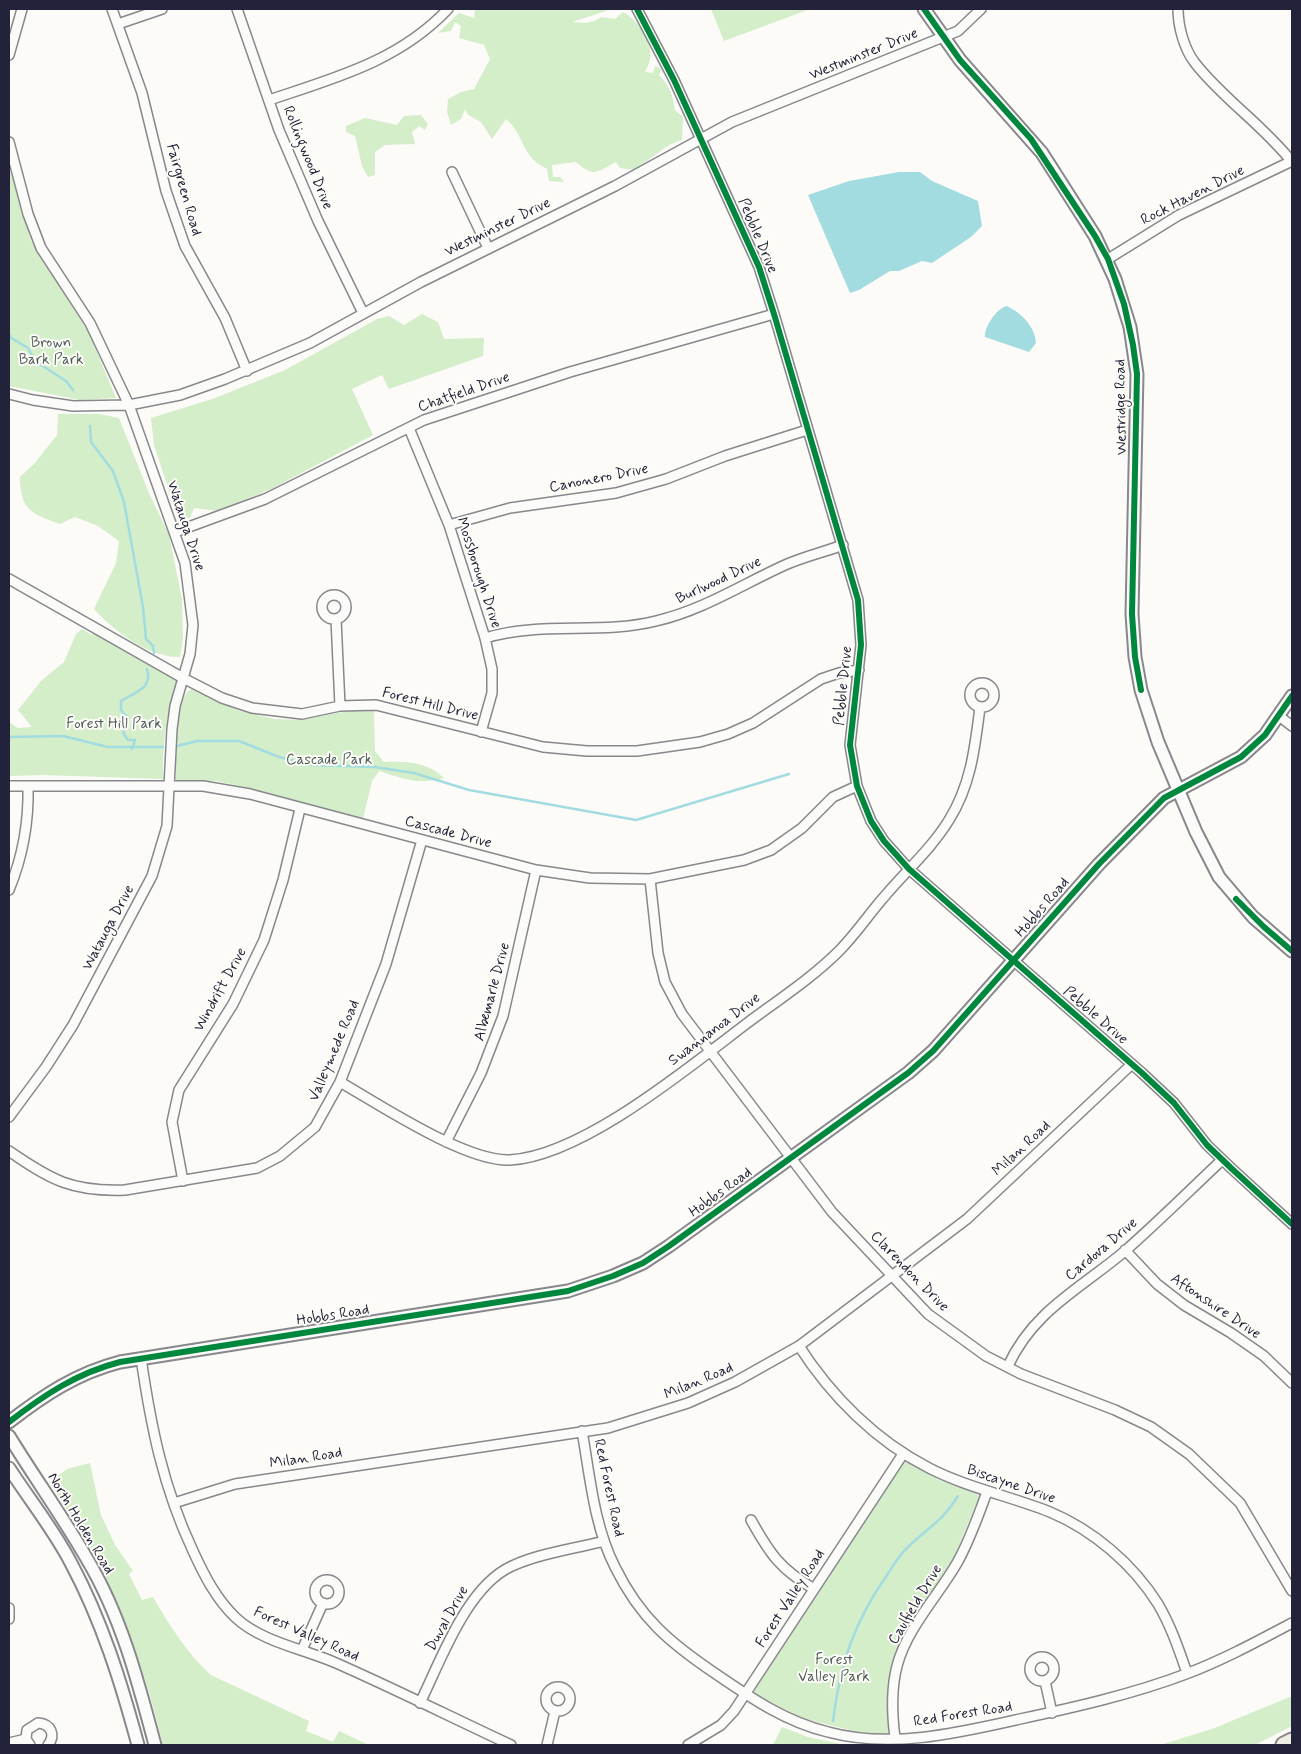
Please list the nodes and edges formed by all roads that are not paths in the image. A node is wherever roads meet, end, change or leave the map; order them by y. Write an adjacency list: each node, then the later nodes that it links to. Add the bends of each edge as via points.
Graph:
1 (22, 9): 12 (street)
2 (112, 9): 10 (street, Fairgreen Road)
3 (162, 9): 10 (street)
4 (237, 9): 13 (street, Rollingwood Drive)
5 (448, 9): 13 (street, via 392,54)
6 (637, 9): 14 (street, Pebble Drive)
7 (924, 9): 11 (main road, Westridge Road)
8 (981, 9): 11 (street, Westminster Drive, via 958,31)
9 (1178, 9): 16 (street, via 1184,41 1194,62)
10 (118, 24): 22 (street, Fairgreen Road, via 142,93 166,191 185,246 225,318)
11 (943, 38): 14 (street, Westminster Drive, via 732,122); 19 (main road, Westridge Road, via 1042,152)
12 (9, 55)
13 (269, 100): 20 (street, Rollingwood Drive, via 318,221)
14 (701, 138): 18 (street, Westminster Drive, via 615,186); 21 (street, Pebble Drive, via 759,267)
15 (9, 142): 24 (street, Watauga Drive, via 28,214 41,248 90,323)
16 (1292, 161): 19 (street, Rock Haven Drive, via 1173,218)
17 (452, 172): 18 (street)
18 (488, 248): 20 (street, Westminster Drive)
19 (1108, 259): 45 (main road, Westridge Road, via 1130,327 1137,374 1131,595 1135,657 1150,719)
20 (363, 313): 22 (street, Westminster Drive, via 310,343)
21 (774, 314): 25 (street, Chatfield Drive, via 570,372 424,420); 26 (street, Pebble Drive)
22 (247, 371): 24 (street, Westminster Drive, via 180,395)
23 (9, 394): 24 (street, Westminster Drive, via 73,406)
24 (128, 405): 28 (street, Watauga Drive)
25 (409, 428): 27 (street, Mossborough Drive); 28 (street, Chatfield Drive, via 265,499)
26 (807, 430): 27 (street, Canonero Drive, via 616,493 510,508); 29 (street, Pebble Drive)
27 (449, 526): 32 (street, Mossborough Drive)
28 (175, 532): 34 (street, Watauga Drive, via 189,583 193,626)
29 (843, 545): 32 (street, Burlwood Drive, via 786,565 703,607 654,622 529,630); 33 (street, Pebble Drive, via 861,622)
30 (9, 579): 34 (street, Forest Hill Drive)
31 (336, 619): 36 (street)
32 (485, 638): 40 (street, Mossborough Drive, via 492,669 492,692)
33 (859, 670): 40 (street, Forest Hill Drive, via 821,679 753,723 728,734 676,746 637,751 587,751 543,747); 44 (street, Pebble Drive, via 850,745)
34 (183, 678): 36 (street, Forest Hill Drive, via 222,698 269,712 302,714); 41 (street, Watauga Drive, via 172,729)
35 (1292, 696): 38 (main road, Hobbs Road)
36 (340, 706): 40 (street, Forest Hill Drive, via 376,705)
37 (980, 707): 48 (street, Swannanoa Drive, via 974,756 961,797 948,822)
38 (1279, 716): 39 (street); 45 (main road, Hobbs Road, via 1241,757)
39 (1292, 726)
40 (481, 732)
41 (170, 785): 43 (street, Cascade Drive); 46 (street, Cascade Drive, via 202,786 250,794); 57 (street, Watauga Drive, via 167,826 152,876 73,1025)
42 (9, 786): 43 (street, Cascade Drive)
43 (28, 786): 51 (street, via 29,813 24,842)
44 (857, 786): 48 (street, Pebble Drive, via 884,841); 50 (street, Cascade Drive, via 833,797 802,828 771,850 725,865)
45 (1178, 790): 52 (main road, Westridge Road, via 1219,877 1253,917); 53 (main road, Hobbs Road, via 1164,798 1105,858)
46 (300, 809): 47 (street, Cascade Drive); 62 (street, Windrift Drive, via 264,940 233,1004 179,1090 172,1122)
47 (422, 840): 49 (street, Cascade Drive); 56 (street, Valleymede Road, via 386,964)
48 (909, 869): 53 (street, Pebble Drive); 54 (street, Swannanoa Drive, via 840,950)
49 (536, 870): 50 (street, Cascade Drive, via 590,878); 58 (street, Albemarle Drive, via 503,1016 482,1073)
50 (650, 879): 54 (street, Clarendon Drive, via 653,921 665,982 682,1014)
51 (9, 890)
52 (1292, 951)
53 (1014, 961): 55 (street, Pebble Drive); 60 (main road, Hobbs Road, via 933,1051)
54 (711, 1051): 58 (street, Swannanoa Drive, via 646,1098 554,1151 507,1160 470,1153); 60 (street, Clarendon Drive)
55 (1132, 1064): 61 (street, Pebble Drive, via 1174,1103); 65 (street, Milan Road, via 967,1219)
56 (340, 1082): 58 (street, Swannanoa Drive); 62 (street, Valleymede Road, via 315,1127 280,1156 257,1168)
57 (9, 1116)
58 (446, 1142)
59 (9, 1151): 62 (street, Valleymede Road, via 50,1178 88,1188 125,1190)
60 (792, 1158): 65 (street, Clarendon Drive, via 832,1212); 67 (main road, Hobbs Road, via 642,1263 568,1291)
61 (1222, 1160): 63 (street, Pebble Drive); 64 (street, Cardova Drive)
62 (183, 1181)
63 (1292, 1224)
64 (1126, 1250): 68 (street, Cardova Drive, via 1038,1319 1018,1344); 69 (street, Aftonshire Drive, via 1157,1284 1264,1356)
65 (892, 1277): 66 (street, Milan Road); 68 (street, Clarendon Drive, via 928,1314 986,1356)
66 (799, 1346): 71 (street, Milan Road, via 735,1382 688,1403 616,1426); 73 (street, Biscayne Drive, via 840,1400)
67 (141, 1358): 70 (main road, Hobbs Road, via 100,1367 67,1381); 76 (street, Forest Valley Road, via 155,1446)
68 (1008, 1366): 80 (street, Clarendon Drive, via 1115,1410 1151,1428 1189,1454 1240,1503)
69 (1292, 1383)
70 (9, 1422)
71 (582, 1431): 76 (street, Milan Road, via 235,1484); 78 (street, Red Forest Road)
72 (9, 1436): 98 (main road, North Holden Road, via 88,1559 115,1615)
73 (903, 1454): 75 (street, Biscayne Drive, via 955,1481); 79 (street, Forest Valley Road)
74 (9, 1468): 97 (main road, North Holden Road, via 71,1562 103,1631)
75 (987, 1492): 86 (street, Biscayne Drive, via 1049,1512 1099,1540 1140,1580 1158,1604); 92 (street, Caulfield Drive, via 970,1538 911,1634 897,1665 893,1686)
76 (174, 1503): 85 (street, Forest Valley Road, via 202,1571 218,1598 250,1628)
77 (751, 1520): 79 (street, via 777,1561)
78 (604, 1541): 88 (street, Red Forest Road, via 631,1595 659,1632); 89 (street, Duval Drive, via 511,1566 485,1585 467,1607)
79 (814, 1588): 88 (street, Forest Valley Road)
80 (1292, 1591)
81 (323, 1603): 85 (street)
82 (9, 1608): 83 (street)
83 (9, 1619)
84 (1292, 1622): 86 (street, Red Forest Road)
85 (302, 1650): 89 (street, Forest Valley Road)
86 (1187, 1673): 91 (street, Red Forest Road)
87 (1045, 1681): 91 (street)
88 (746, 1694): 92 (street, Red Forest Road, via 779,1714 810,1727 850,1737); 101 (street, Forest Valley Road, via 721,1725)
89 (420, 1703): 99 (street, Forest Valley Road)
90 (555, 1711): 100 (street)
91 (1052, 1712): 92 (street, Red Forest Road, via 937,1736)
92 (895, 1738)
93 (28, 1742): 95 (street); 96 (street, via 30,1726 42,1723 52,1732)
94 (1292, 1742): 102 (highway)
95 (9, 1743)
96 (48, 1745)
97 (138, 1745)
98 (155, 1745)
99 (511, 1745)
100 (547, 1745)
101 (688, 1745)
102 (1284, 1745)

